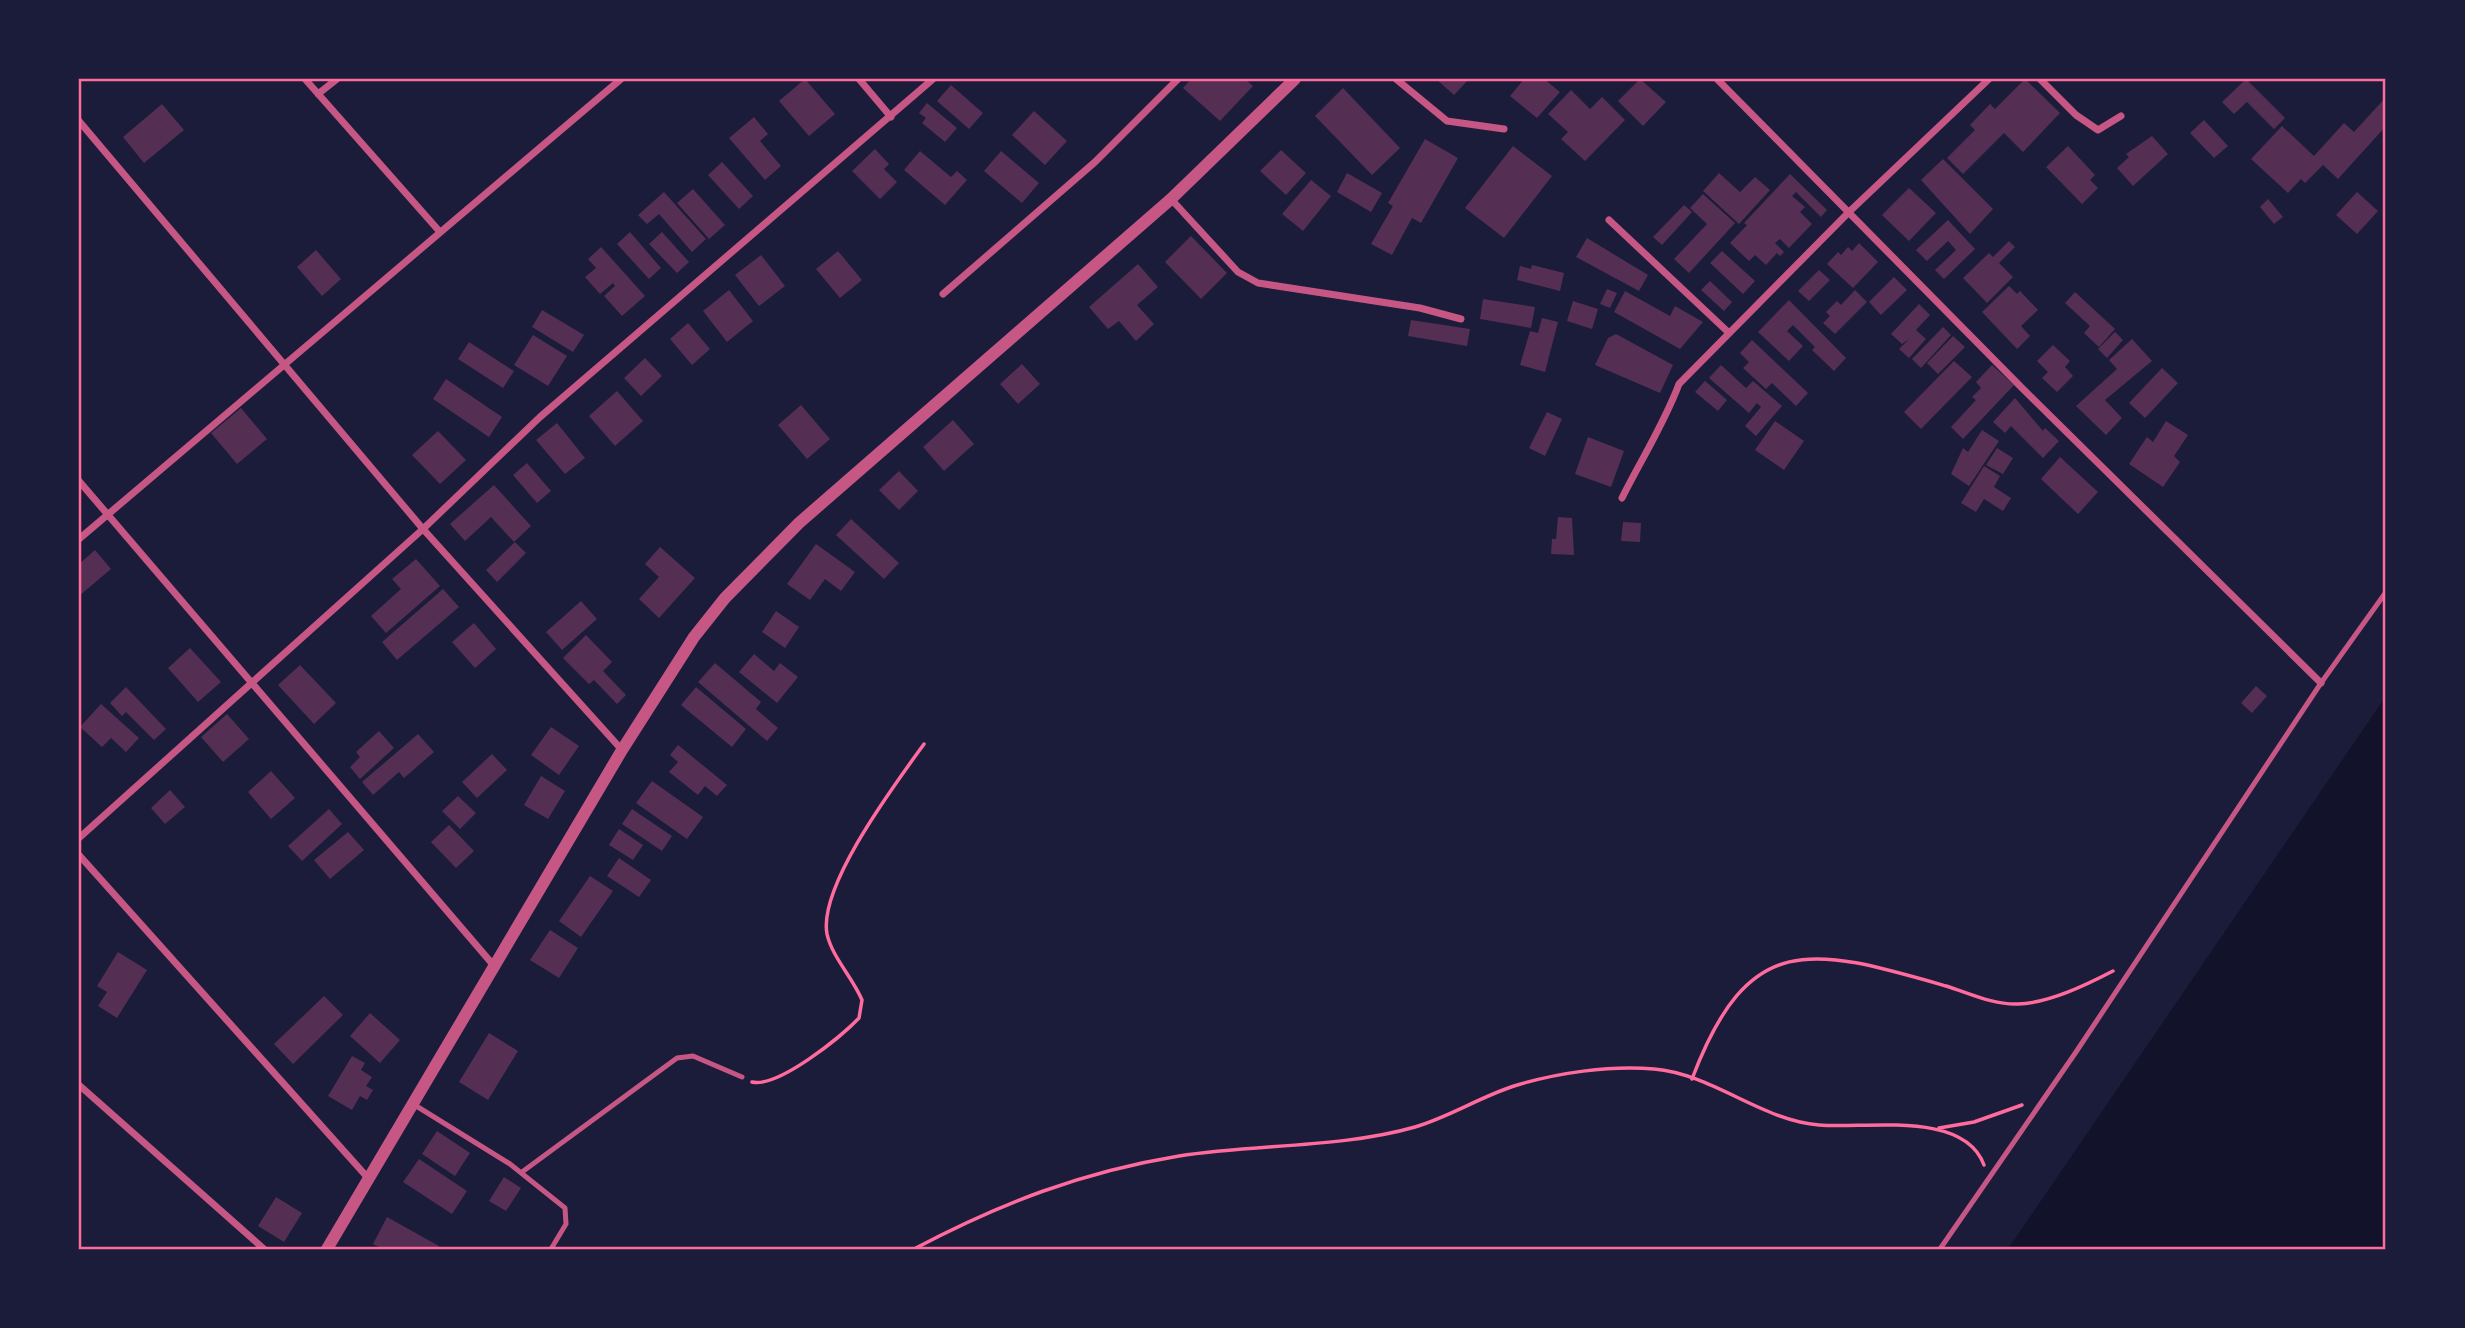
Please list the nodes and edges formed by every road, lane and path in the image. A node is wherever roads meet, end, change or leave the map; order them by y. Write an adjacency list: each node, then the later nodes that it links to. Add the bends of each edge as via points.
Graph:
1 (305, 79): 12 (street)
2 (337, 79): 12 (street)
3 (621, 79): 20 (street)
4 (859, 79): 14 (street)
5 (933, 79): 14 (street)
6 (1178, 79): 21 (street, via 1095,162)
7 (1295, 79): 17 (street)
8 (1396, 79): 16 (street, via 1447,121)
9 (1717, 79): 18 (street)
10 (1989, 79): 18 (street)
11 (2040, 79): 13 (street, via 2098,130)
12 (318, 94): 20 (street)
13 (2121, 116)
14 (891, 117): 28 (street, via 540,417)
15 (79, 121): 24 (street)
16 (1504, 129)
17 (1171, 199): 22 (street, via 1238,272 1258,283 1420,308); 34 (street, via 767,553 694,637)
18 (1849, 212): 23 (street); 31 (street)
19 (1609, 220): 23 (street)
20 (440, 232): 24 (street)
21 (943, 294)
22 (1461, 319)
23 (1728, 332): 26 (street, via 1679,384 1668,414)
24 (285, 364): 27 (street); 28 (street)
25 (79, 481): 27 (street)
26 (1622, 498)
27 (107, 515): 29 (street); 32 (street)
28 (424, 529): 32 (street); 34 (street)
29 (79, 539)
30 (2386, 592): 31 (lane)
31 (2320, 683): 37 (lane)
32 (252, 684): 35 (street); 38 (street)
33 (924, 744): 39 (path, via 854,847 825,919 827,937 862,1000 859,1018 783,1075 755,1084)
34 (622, 750): 38 (street)
35 (79, 838)
36 (79, 855): 46 (street)
37 (2140, 957): 40 (path, via 2095,981 2020,1004 1995,1002 1837,959 1790,959 1767,967 1740,992 1708,1037); 42 (lane)
38 (495, 967): 43 (street)
39 (742, 1077): 45 (lane, via 693,1056 677,1058)
40 (1692, 1079): 44 (path, via 1785,1119 1816,1125); 51 (path, via 1655,1069 1572,1074 1514,1086 1402,1130 1180,1156 1100,1172 1021,1197)
41 (79, 1085): 48 (street)
42 (2051, 1088): 44 (path, via 2015,1109); 47 (lane)
43 (413, 1104): 45 (lane); 46 (street)
44 (1938, 1128): 47 (path, via 1964,1138 1981,1157)
45 (522, 1172): 50 (lane, via 565,1208 566,1224)
46 (368, 1178): 49 (street)
47 (1988, 1179): 52 (lane)
48 (264, 1249)
49 (327, 1249)
50 (551, 1249)
51 (914, 1249)
52 (1940, 1249)

